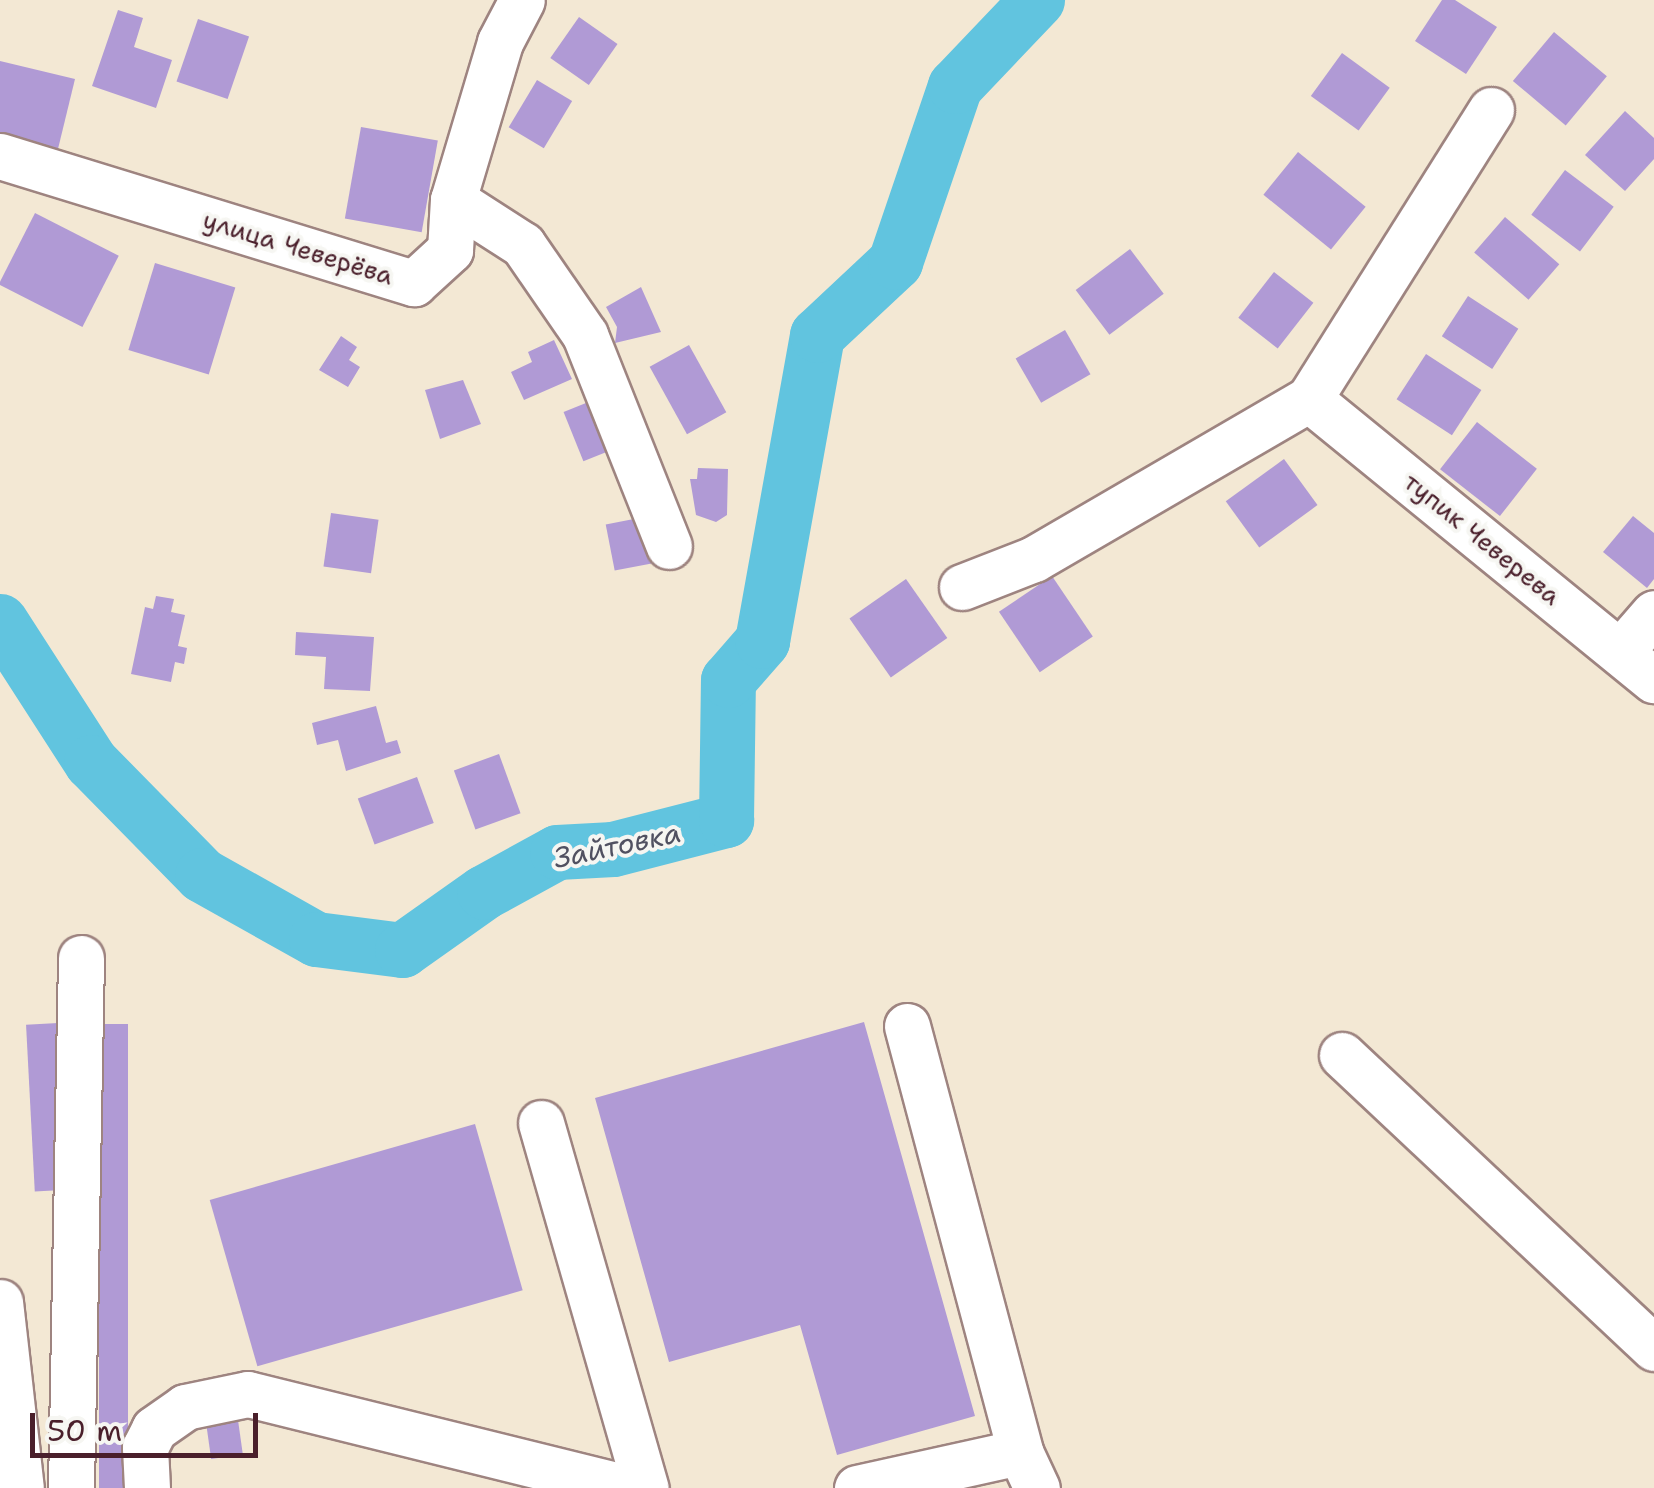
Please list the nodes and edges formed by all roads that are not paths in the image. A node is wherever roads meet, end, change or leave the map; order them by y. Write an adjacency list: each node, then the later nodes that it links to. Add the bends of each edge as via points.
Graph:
1 (522, 0): 4 (street, улица Чеверёва, via 500,42)
2 (1491, 110): 5 (street)
3 (0, 156): 4 (street, улица Чеверёва, via 414,283 450,250)
4 (452, 200): 6 (street, via 523,246 585,334)
5 (1309, 399): 7 (street, via 1034,559); 9 (street, тупик Чеверева)
6 (669, 546)
7 (962, 588)
8 (1654, 613): 9 (street)
9 (1637, 665)
10 (81, 958): 18 (street)
11 (907, 1026): 16 (street)
12 (1342, 1055): 15 (street)
13 (541, 1123): 21 (street)
14 (0, 1302): 17 (street)
15 (1654, 1348)
16 (1028, 1470): 22 (street)
17 (20, 1488)
18 (72, 1488)
19 (147, 1488): 20 (street, via 145,1447 154,1429 184,1407 248,1394)
20 (630, 1488)
21 (646, 1488)
22 (857, 1488)

